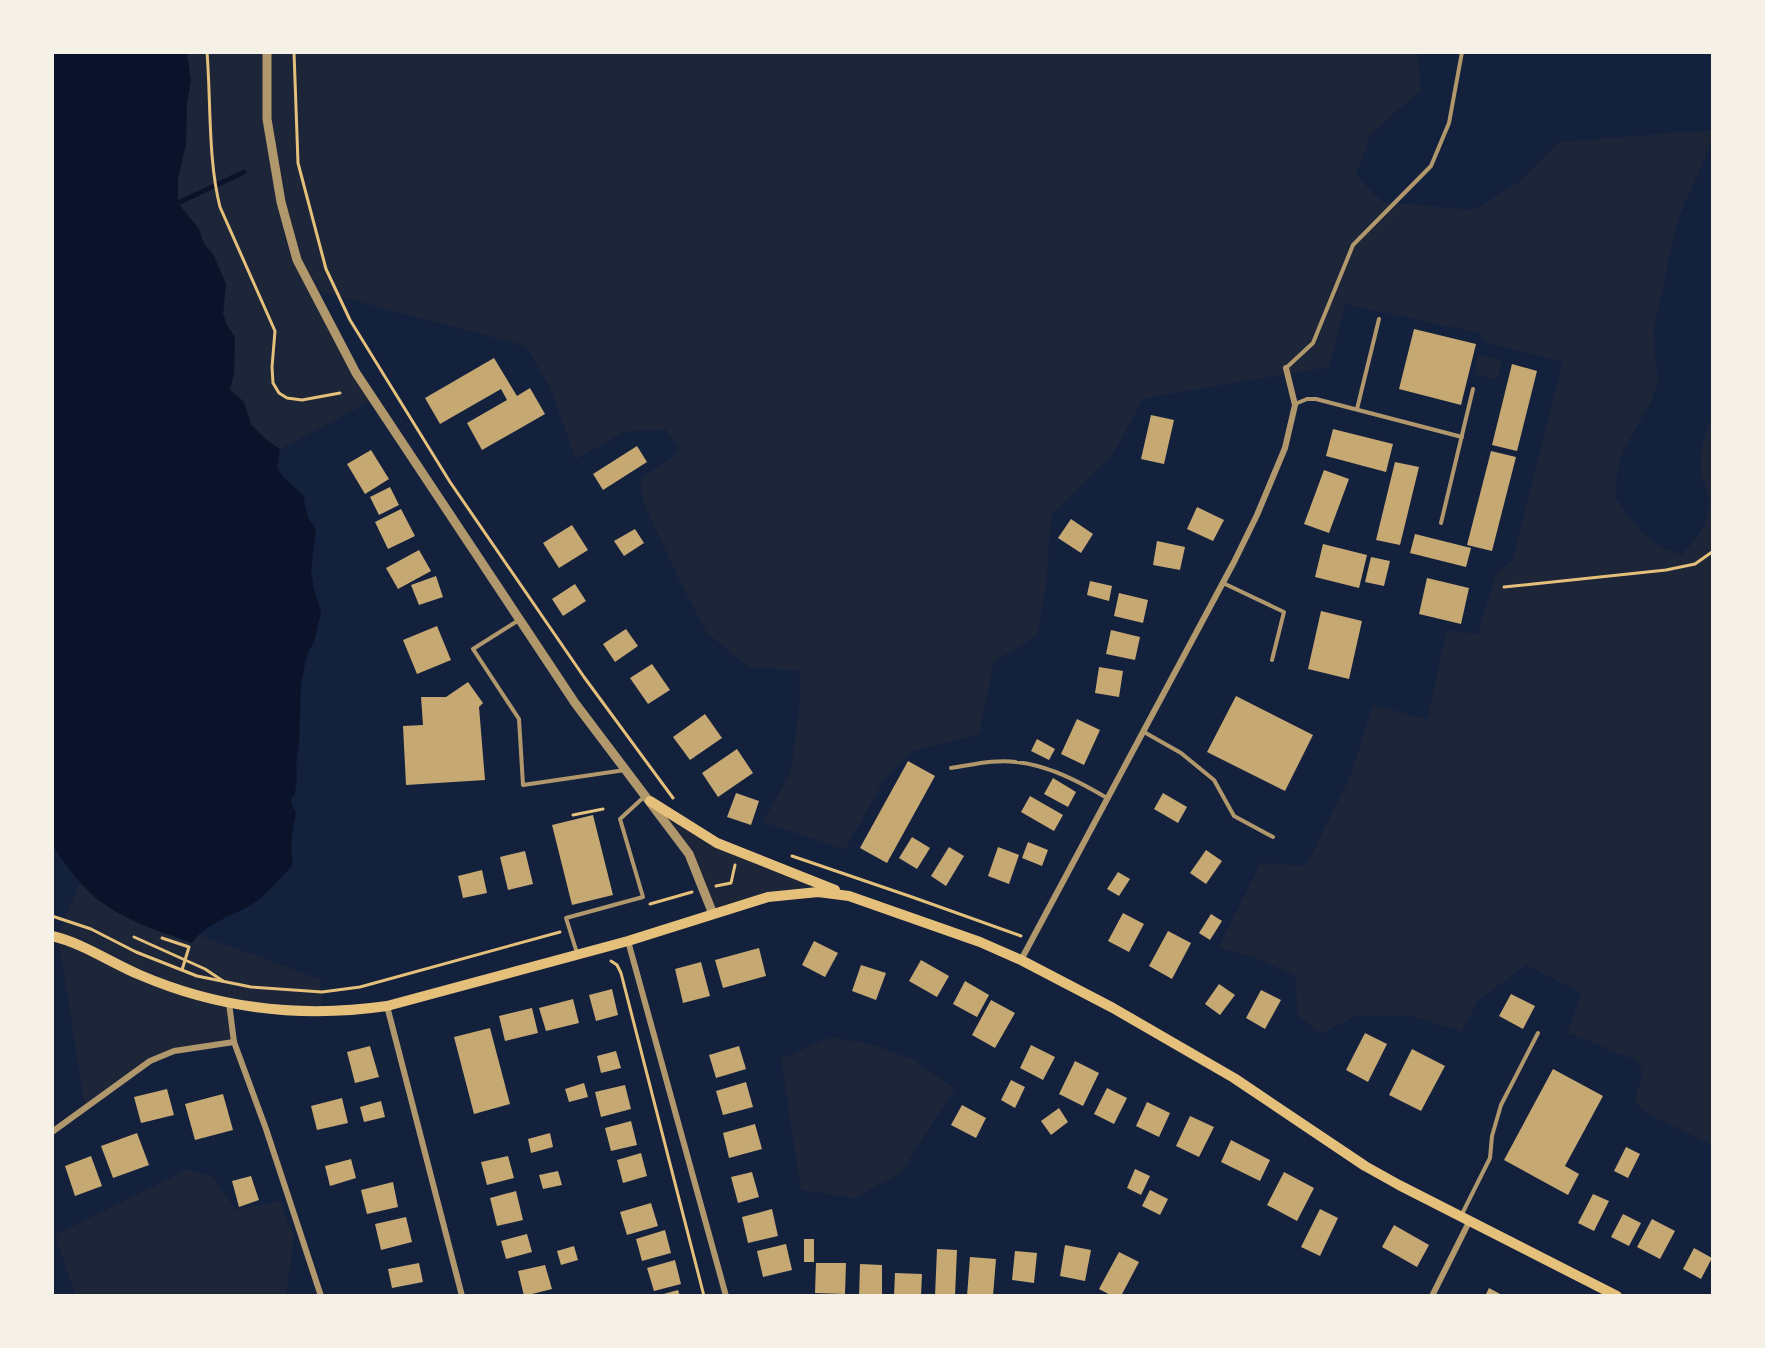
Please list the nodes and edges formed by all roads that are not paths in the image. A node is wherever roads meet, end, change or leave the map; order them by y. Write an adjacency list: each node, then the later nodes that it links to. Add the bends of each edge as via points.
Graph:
1 (267, 52): 11 (street, via 267,119 281,202 297,260 356,374)
2 (1462, 52): 4 (lane, via 1449,123 1431,166 1353,245 1313,343)
3 (1379, 319): 7 (lane)
4 (1286, 368): 6 (street)
5 (1473, 389): 8 (lane)
6 (1294, 405): 7 (lane, via 1316,399); 10 (street, via 1285,448 1271,485)
7 (1357, 410): 8 (lane)
8 (1462, 437): 9 (lane)
9 (1441, 523)
10 (1223, 583): 12 (lane, via 1284,612); 13 (street)
11 (520, 620): 15 (street, via 574,703); 15 (lane, via 473,650 519,719 523,785)
12 (1272, 660)
13 (1144, 732): 17 (street); 18 (lane, via 1181,753 1214,780 1234,816)
14 (951, 768): 17 (lane, via 1016,761 1083,784)
15 (626, 770): 16 (street)
16 (648, 798): 19 (main road, via 717,843); 20 (street, via 688,854); 23 (lane, via 620,819 643,897 566,918)
17 (1108, 799): 24 (street)
18 (1273, 837)
19 (849, 896): 20 (main road, via 818,892 768,897); 24 (main road)
20 (713, 914): 22 (main road)
21 (52, 936): 25 (main road, via 169,986)
22 (628, 941): 23 (main road); 33 (street)
23 (578, 955): 26 (main road)
24 (1022, 960): 30 (main road, via 1234,1078 1365,1166)
25 (229, 1003): 26 (main road, via 309,1012); 28 (street)
26 (387, 1006): 32 (street)
27 (1538, 1033): 30 (lane, via 1501,1105 1490,1158)
28 (234, 1042): 29 (street, via 174,1051 150,1061); 31 (street)
29 (52, 1132)
30 (1465, 1220): 34 (street); 35 (main road)
31 (321, 1296)
32 (462, 1296)
33 (726, 1296)
34 (1432, 1296)
35 (1617, 1296)

